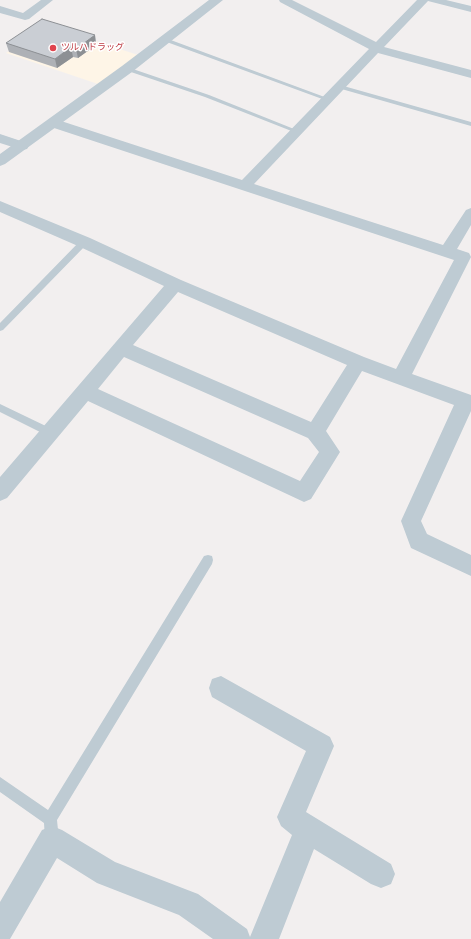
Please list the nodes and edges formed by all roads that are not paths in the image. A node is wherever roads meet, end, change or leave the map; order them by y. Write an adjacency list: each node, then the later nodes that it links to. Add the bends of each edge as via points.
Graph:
1 (48, 0): 6 (street, via 24,17)
2 (217, 0): 8 (street)
3 (284, 0): 9 (street)
4 (423, 0): 9 (street)
5 (432, 0): 7 (street)
6 (0, 9)
7 (471, 9)
8 (166, 40): 10 (street); 13 (lane)
9 (375, 48): 11 (street); 12 (street)
10 (127, 69): 14 (street); 16 (lane)
11 (471, 74)
12 (340, 87): 13 (street); 15 (lane)
13 (327, 99): 16 (street)
14 (53, 123): 18 (street); 20 (street)
15 (471, 124)
16 (296, 131): 20 (street)
17 (0, 138): 18 (street)
18 (22, 146): 19 (street)
19 (0, 161)
20 (246, 185): 24 (street)
21 (0, 206): 23 (street)
22 (471, 212): 24 (street)
23 (84, 242): 25 (street); 26 (lane)
24 (447, 252): 29 (street, via 463,257)
25 (175, 284): 27 (street); 28 (street)
26 (0, 328)
27 (122, 348): 30 (street); 34 (street)
28 (358, 362): 29 (street); 34 (street)
29 (401, 377): 31 (street)
30 (85, 391): 33 (street); 34 (street, via 304,493 330,452)
31 (468, 402): 37 (street, via 411,522 419,541)
32 (0, 408): 33 (lane)
33 (50, 432): 35 (street)
34 (315, 432)
35 (0, 492)
36 (208, 560): 40 (lane)
37 (471, 566)
38 (221, 688): 41 (street, via 321,746 290,817)
39 (0, 784): 40 (lane)
40 (51, 830): 43 (street); 44 (street, via 108,873 188,904)
41 (308, 830): 42 (street); 45 (street)
42 (381, 874)
43 (0, 929)
44 (237, 939)
45 (264, 939)

